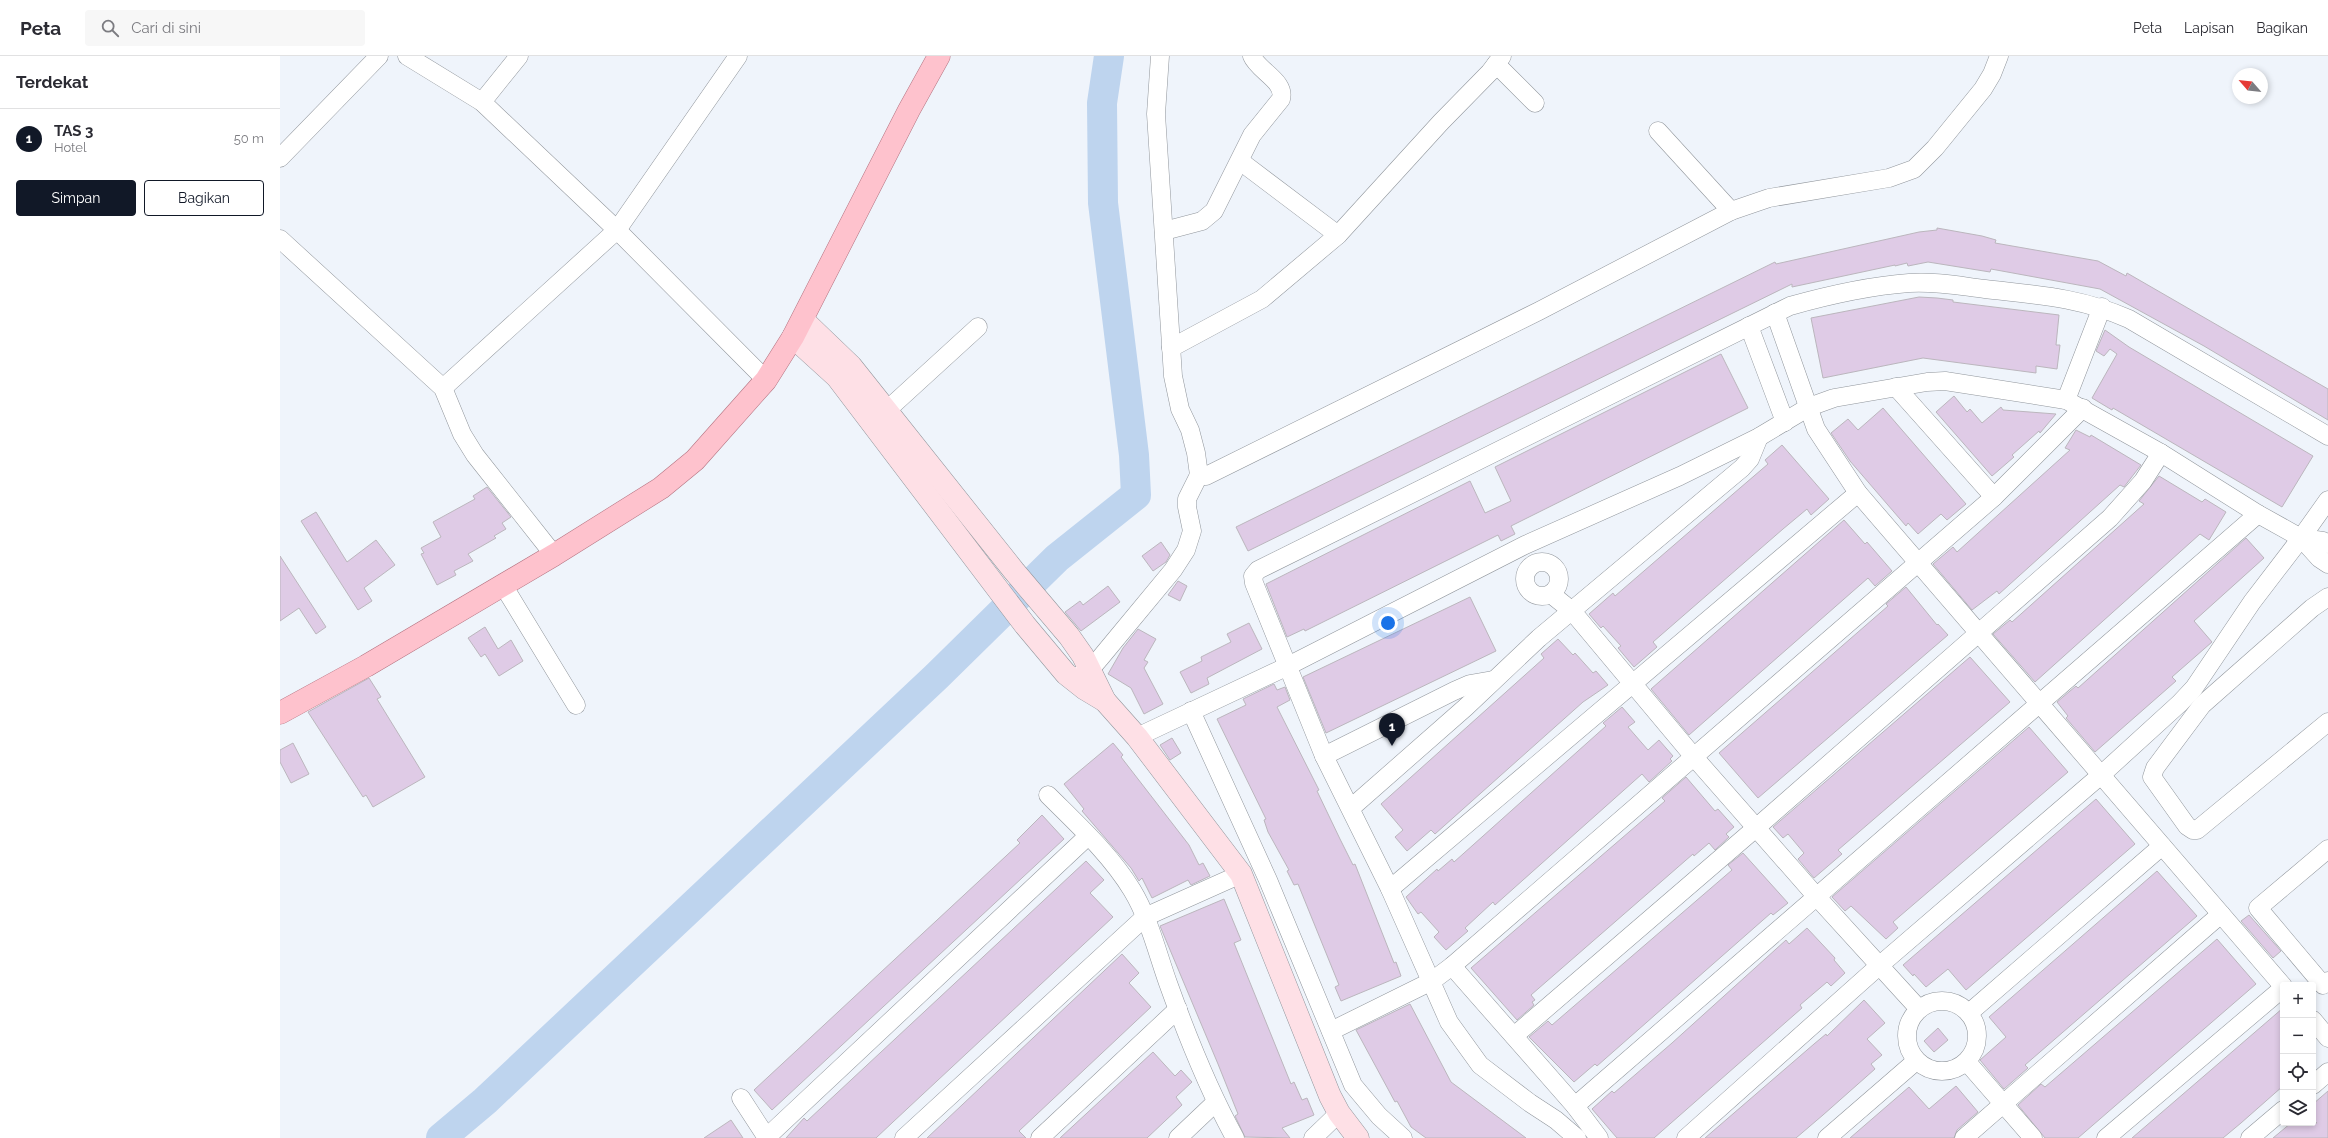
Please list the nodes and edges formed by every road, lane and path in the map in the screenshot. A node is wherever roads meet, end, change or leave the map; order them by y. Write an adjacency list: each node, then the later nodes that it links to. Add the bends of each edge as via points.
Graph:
1 (379, 56): 13 (street)
2 (407, 56): 10 (street)
3 (519, 56): 10 (street)
4 (738, 56): 16 (street)
5 (939, 56): 24 (main road)
6 (1160, 56): 17 (street, via 1156,114)
7 (1252, 56): 14 (street, via 1280,88 1282,95 1278,104 1252,136)
8 (1999, 56): 15 (street, via 1983,89 1935,148 1914,169 1889,178 1769,198)
9 (1499, 60): 11 (street); 18 (street)
10 (482, 102): 16 (street)
11 (1535, 103)
12 (1658, 131): 15 (street)
13 (280, 158)
14 (1240, 161): 17 (street, via 1214,211 1208,217); 18 (street)
15 (1731, 211): 38 (street, via 1539,311)
16 (617, 230): 26 (street); 28 (street)
17 (1164, 231): 25 (street)
18 (1338, 234): 25 (street, via 1262,299)
19 (280, 239): 28 (street)
20 (2102, 307): 21 (street, via 2072,300 1934,283 1910,283 1838,293); 29 (street); 34 (street, via 2136,323)
21 (1775, 312): 22 (street); 30 (street)
22 (1749, 326): 33 (street); 55 (street, via 1258,570 1253,576 1254,583)
23 (978, 327): 32 (street)
24 (798, 329): 26 (main road); 32 (street, via 851,366); 37 (street, via 837,377)
25 (1171, 348): 38 (street, via 1175,391 1180,410 1190,430)
26 (766, 380): 46 (main road, via 715,440 661,488)
27 (1896, 387): 29 (street, via 1945,381); 30 (street, via 1834,398); 40 (street)
28 (443, 388): 46 (street, via 462,434 475,456)
29 (2066, 400): 31 (street)
30 (1809, 407): 33 (street); 39 (street, via 1824,442)
31 (2083, 408): 36 (street); 40 (street)
32 (886, 410): 37 (street)
33 (1785, 422): 35 (street)
34 (2328, 436)
35 (1759, 437): 45 (street, via 1680,476); 53 (street, via 1750,459 1742,468)
36 (2161, 453): 42 (street); 54 (street, via 2143,482 2110,518)
37 (920, 469): 56 (street, via 1025,625); 56 (street, via 1014,571 1069,636)
38 (1195, 482): 56 (street, via 1187,507 1192,530 1186,550 1168,576)
39 (1858, 493): 47 (street); 58 (street)
40 (1994, 498): 47 (street)
41 (2328, 500): 43 (street)
42 (2258, 514): 43 (street); 59 (street)
43 (2301, 538): 44 (street); 48 (street); 67 (street, via 2252,602 2194,688)
44 (2328, 544)
45 (1525, 545): 49 (street); 55 (street)
46 (554, 555): 50 (main road)
47 (1917, 563): 54 (street); 66 (street)
48 (2328, 564)
49 (1532, 565): 51 (street, via 1525,576 1528,589 1538,596); 51 (street, via 1545,562 1556,570 1559,583)
50 (503, 585): 60 (street); 61 (main road, via 366,666)
51 (1551, 594): 53 (street)
52 (2328, 597): 63 (street, via 2312,608 2202,705 2155,768 2152,777 2187,826 2197,830)
53 (1572, 611): 57 (street); 58 (street)
54 (1979, 634): 59 (street); 70 (street)
55 (1288, 666): 62 (street); 65 (street)
56 (1081, 675): 64 (street)
57 (1493, 680): 65 (street, via 1470,684 1454,691); 69 (street)
58 (1631, 684): 66 (street); 75 (street)
59 (2039, 704): 67 (street); 76 (street)
60 (576, 705)
61 (280, 713)
62 (1186, 714): 64 (street); 89 (street, via 1268,880)
63 (2328, 722)
64 (1137, 737): 74 (street)
65 (1324, 756): 69 (street)
66 (1694, 757): 70 (street); 80 (street)
67 (2101, 775): 72 (street); 79 (street)
68 (1048, 795): 71 (street)
69 (1351, 808): 75 (street)
70 (1757, 827): 76 (street); 90 (street)
71 (1088, 836): 78 (street, via 1114,864); 102 (street)
72 (2162, 846): 77 (street); 87 (street)
73 (2328, 849): 82 (street, via 2258,908 2323,985)
74 (1241, 874): 78 (street); 100 (street)
75 (1390, 889): 81 (street)
76 (1816, 896): 79 (street); 99 (street)
77 (2221, 914): 83 (street); 98 (street)
78 (1145, 917): 85 (street); 103 (street)
79 (1880, 965): 86 (street); 112 (street)
80 (1452, 966): 81 (street); 90 (street)
81 (1432, 981): 89 (street); 110 (street, via 1436,997 1449,1022 1480,1065)
82 (2328, 981)
83 (2280, 983)
84 (2280, 990): 116 (street)
85 (1178, 1009): 97 (street); 104 (street)
86 (1919, 1009): 87 (street, via 1936,1001 1945,1001 1958,1004); 92 (street, via 1907,1028 1906,1040)
87 (1969, 1013): 93 (street, via 1977,1028 1978,1037)
88 (2316, 1024): 91 (street)
89 (1332, 1031): 109 (street, via 1353,1085)
90 (1514, 1036): 99 (street)
91 (2328, 1038)
92 (1916, 1061): 93 (street, via 1936,1072 1958,1068); 113 (street)
93 (1967, 1062): 98 (street)
94 (2328, 1072): 95 (street)
95 (2316, 1082)
96 (741, 1098): 102 (street)
97 (1216, 1102): 105 (street); 106 (street)
98 (2003, 1104): 114 (street); 115 (street)
99 (1575, 1106): 111 (street)
100 (1339, 1113): 107 (street); 108 (street)
101 (2280, 1113): 117 (street)
102 (767, 1137)
103 (904, 1138)
104 (1040, 1138)
105 (1178, 1138)
106 (1235, 1138)
107 (1313, 1138)
108 (1358, 1138)
109 (1403, 1138)
110 (1577, 1138)
111 (1599, 1138)
112 (1686, 1138)
113 (1827, 1138)
114 (1964, 1138)
115 (2032, 1138)
116 (2106, 1138)
117 (2250, 1138)

